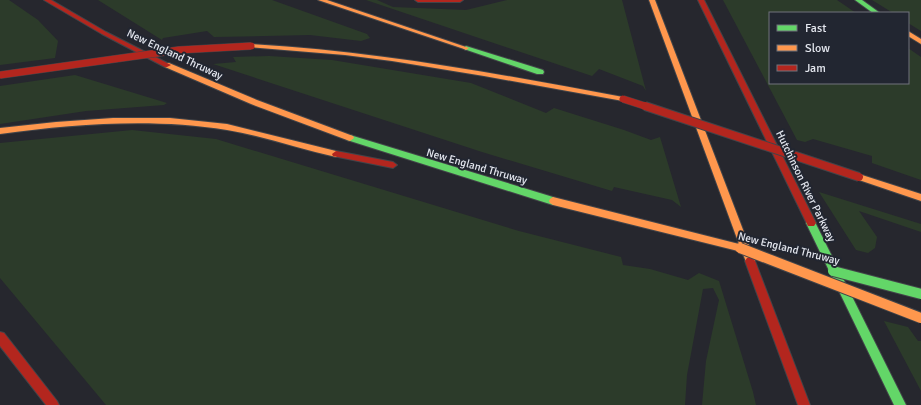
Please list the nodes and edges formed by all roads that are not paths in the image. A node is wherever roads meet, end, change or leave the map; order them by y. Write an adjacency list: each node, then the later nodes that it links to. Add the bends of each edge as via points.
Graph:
1 (48, 0): 16 (highway, New England Thruway, via 127,46 241,98 408,158)
2 (320, 0): 12 (highway)
3 (418, 0): 4 (highway)
4 (460, 0)
5 (652, 0): 24 (highway)
6 (701, 0): 28 (highway, Hutchinson River Parkway)
7 (858, 0): 8 (highway)
8 (876, 12)
9 (909, 34): 10 (highway)
10 (921, 42)
11 (0, 75): 12 (highway, bridge, via 171,51 251,46 305,47 440,65)
12 (623, 99): 17 (highway, bridge)
13 (0, 131): 14 (highway, via 85,121 169,121 243,131)
14 (404, 168)
15 (427, 172): 16 (highway)
16 (519, 191): 18 (highway, New England Thruway)
17 (921, 198)
18 (740, 248): 19 (highway, New England Thruway, bridge); 22 (highway, bridge)
19 (810, 265)
20 (826, 269): 21 (highway, New England Thruway, bridge)
21 (921, 294)
22 (921, 318)
23 (0, 337): 26 (highway)
24 (782, 348): 25 (highway); 27 (highway)
25 (789, 391)
26 (52, 405)
27 (804, 405)
28 (900, 405)

